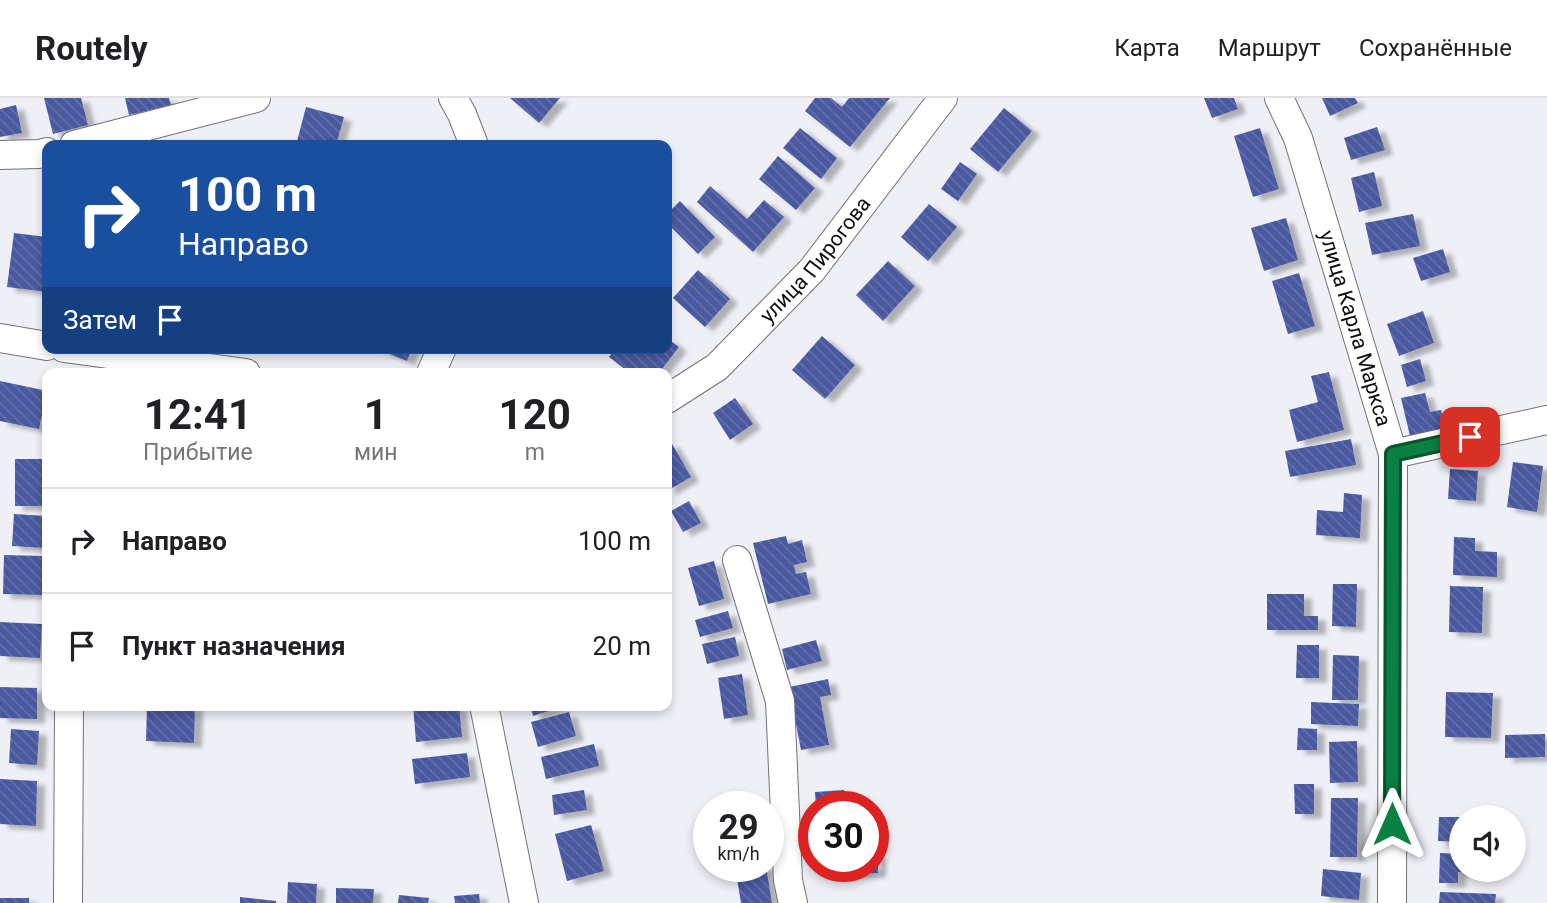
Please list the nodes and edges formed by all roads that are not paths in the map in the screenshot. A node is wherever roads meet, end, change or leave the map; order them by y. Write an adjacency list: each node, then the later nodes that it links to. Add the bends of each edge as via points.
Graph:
1 (256, 98): 5 (street)
2 (453, 98): 6 (street)
3 (943, 98): 13 (street, улица Пирогова, via 812,270 717,367)
4 (1279, 98): 15 (street, улица Карла Маркса, via 1298,138)
5 (93, 140)
6 (472, 140)
7 (42, 154): 8 (street)
8 (0, 155)
9 (0, 338): 10 (street)
10 (42, 345)
11 (107, 354): 12 (street)
12 (209, 368)
13 (672, 396)
14 (1547, 420): 15 (street)
15 (1393, 454): 22 (street, улица Карла Маркса)
16 (737, 560): 21 (street, via 780,701 788,880)
17 (69, 711): 19 (street)
18 (485, 711): 20 (street)
19 (68, 903)
20 (524, 903)
21 (793, 903)
22 (1392, 903)

